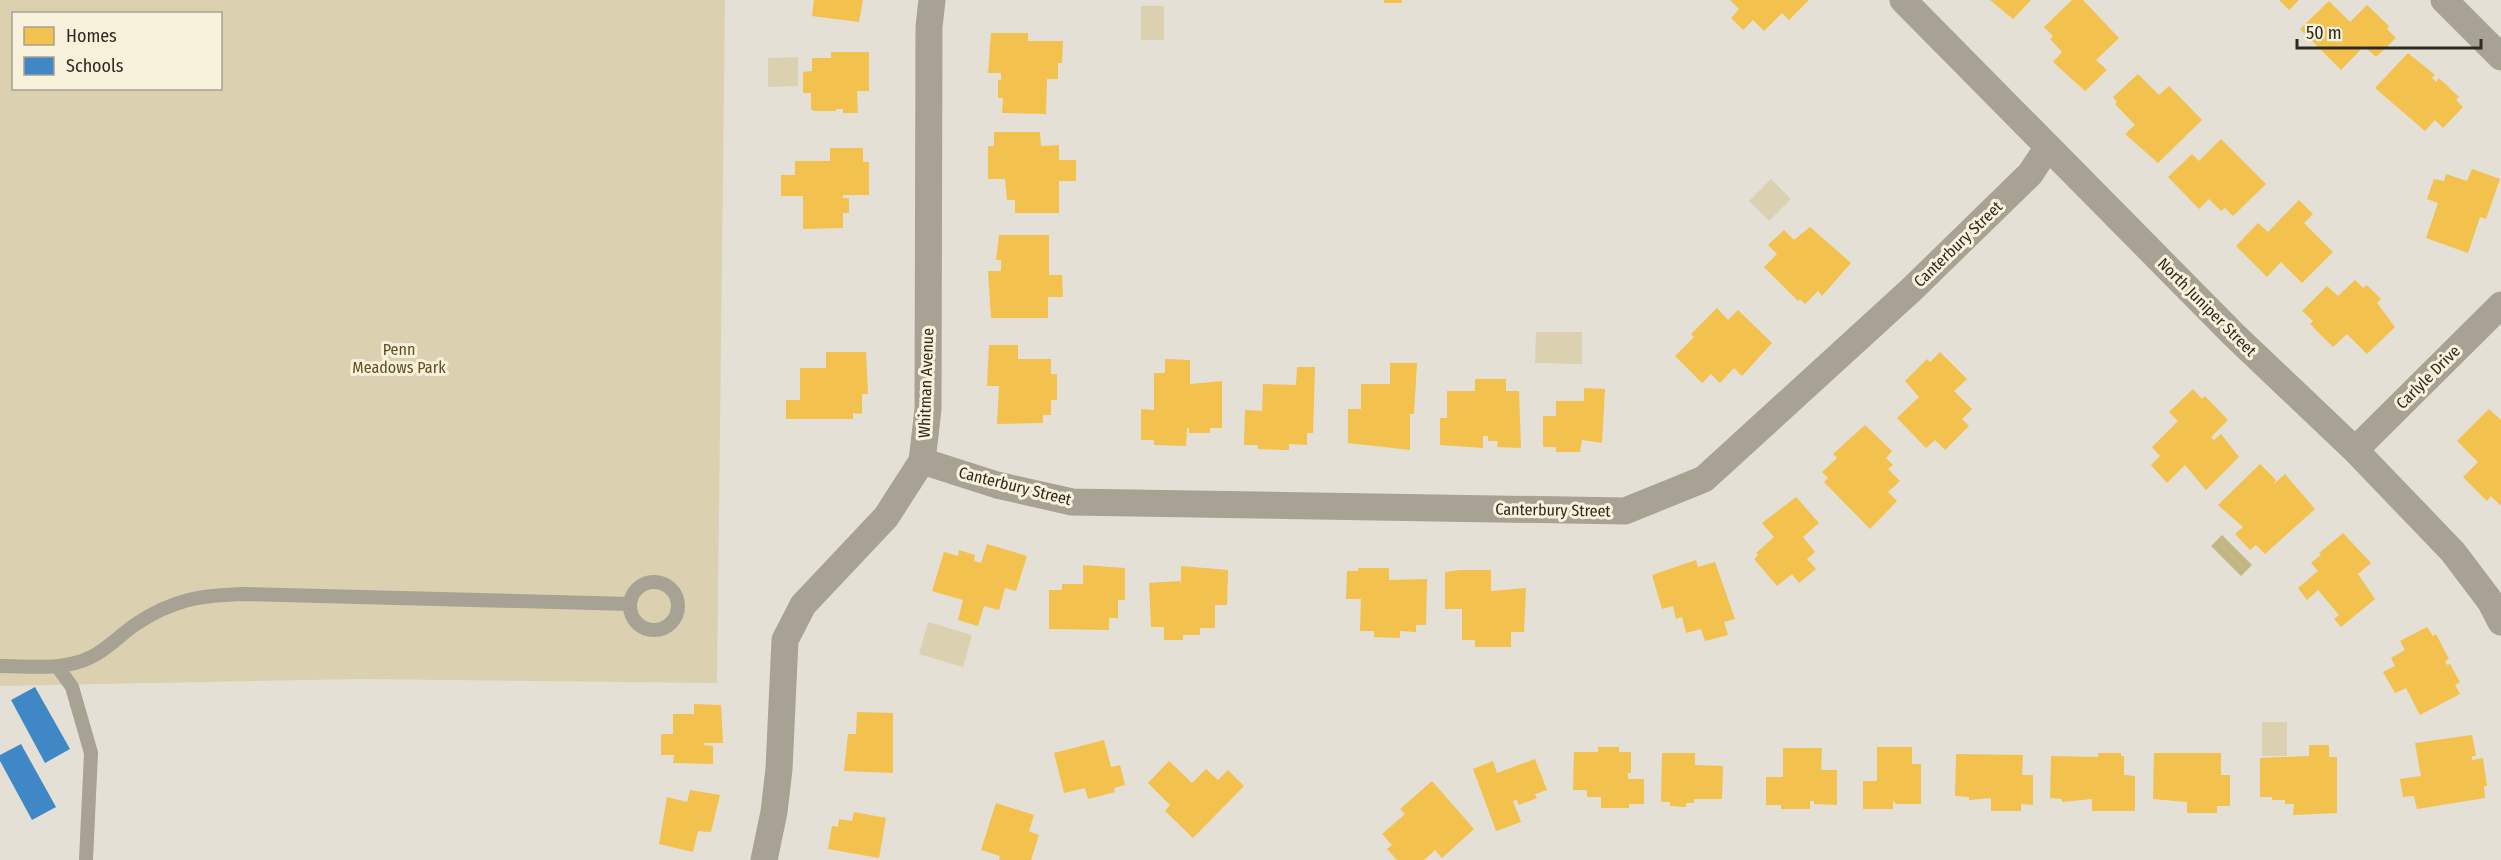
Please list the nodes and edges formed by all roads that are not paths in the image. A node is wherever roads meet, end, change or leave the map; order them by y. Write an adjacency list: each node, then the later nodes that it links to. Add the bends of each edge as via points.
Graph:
1 (932, 0): 8 (street, Whitman Avenue, via 928,409)
2 (1903, 0): 5 (street, North Juniper Street)
3 (2444, 0): 4 (street)
4 (2501, 57)
5 (2048, 147): 7 (street, North Juniper Street, via 2234,335); 8 (street, Canterbury Street, via 2030,174 1911,290 1704,479 1625,511 1072,502 997,485)
6 (2501, 304): 7 (street, Carlyle Drive)
7 (2355, 450): 10 (street, North Juniper Street, via 2453,552)
8 (922, 461): 14 (street, Whitman Avenue, via 886,517 803,605 784,640 779,769)
9 (630, 604): 12 (lane, via 201,595 169,605 91,657)
10 (2501, 622)
11 (0, 666): 12 (lane)
12 (57, 666): 13 (lane, via 72,687 91,753)
13 (86, 860)
14 (764, 860)

